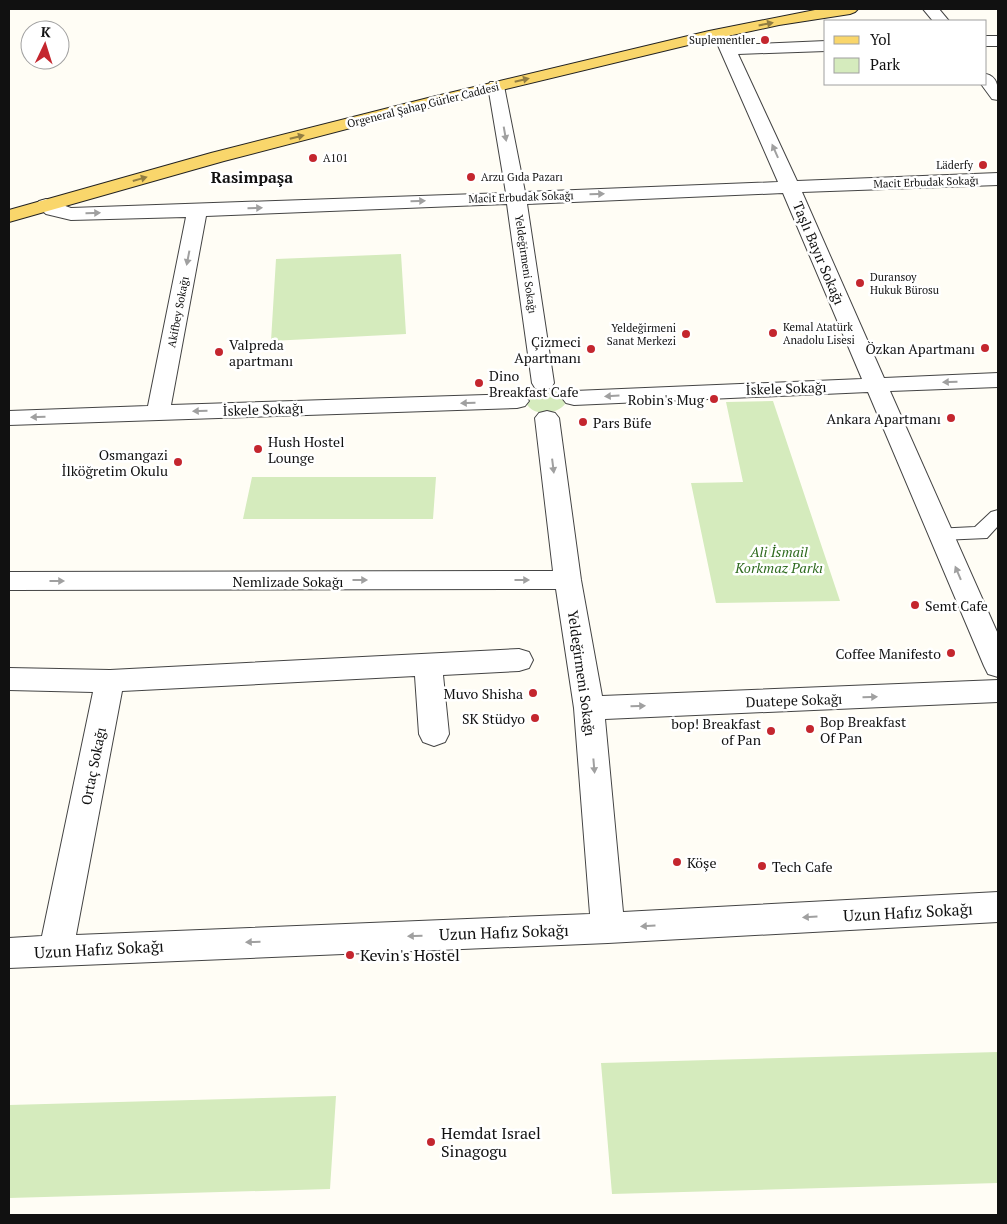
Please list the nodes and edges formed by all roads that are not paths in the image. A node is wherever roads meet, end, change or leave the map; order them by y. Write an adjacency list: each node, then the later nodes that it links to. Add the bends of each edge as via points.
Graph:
1 (845, 9): 5 (main road, Orgeneral Şahap Gürler Caddesi, one-way to 1)
2 (931, 9): 3 (street); 4 (street)
3 (944, 9)
4 (939, 20)
5 (726, 42): 6 (street); 8 (main road, Orgeneral Şahap Gürler Caddesi, one-way to 5); 11 (street, Taşlı Bayır Sokağı, one-way to 5)
6 (824, 46)
7 (987, 80): 9 (street)
8 (496, 86): 12 (street, Yeldeğirmeni Sokağı, one-way to 12); 13 (main road, Orgeneral Şahap Gürler Caddesi, one-way to 8)
9 (998, 95)
10 (998, 179): 11 (street, Macit Erbudak Sokağı)
11 (790, 187): 12 (street, Macit Erbudak Sokağı, one-way to 11); 18 (street, Taşlı Bayır Sokağı)
12 (516, 197): 14 (street, Macit Erbudak Sokağı, one-way to 12); 17 (street, Yeldeğirmeni Sokağı)
13 (46, 205): 14 (street, Macit Erbudak Sokağı, one-way to 14, via 71,214); 15 (main road, Orgeneral Şahap Gürler Caddesi)
14 (197, 211): 21 (street, Akifbey Sokağı, one-way to 21)
15 (9, 216)
16 (998, 380): 18 (street, İskele Sokağı, one-way to 18)
17 (543, 384): 19 (street, via 567,389); 20 (street, via 527,387)
18 (876, 385): 19 (street, İskele Sokağı, one-way to 19); 25 (street, Taşlı Bayır Sokağı)
19 (574, 398): 23 (street, via 571,410)
20 (516, 401): 21 (street, İskele Sokağı, one-way to 21); 23 (street, via 530,416)
21 (158, 413): 22 (street, İskele Sokağı, one-way to 22)
22 (9, 418)
23 (547, 418): 26 (street, Yeldeğirmeni Sokağı, one-way to 26)
24 (998, 516): 25 (lane, via 980,533)
25 (941, 534): 30 (street, Taşlı Bayır Sokağı, one-way to 25)
26 (568, 580): 27 (street, Nemlizade Sokağı, one-way to 26); 34 (street, Yeldeğirmeni Sokağı)
27 (9, 582)
28 (519, 660): 29 (street)
29 (428, 665): 32 (street); 35 (street)
30 (998, 666)
31 (9, 680): 32 (street)
32 (110, 681): 38 (street, Ortaç Sokağı)
33 (998, 691): 34 (street, Duatepe Sokağı, one-way to 33)
34 (589, 708): 37 (street, Yeldeğirmeni Sokağı, one-way to 37)
35 (434, 734)
36 (998, 907): 37 (street, Uzun Hafız Sokağı, one-way to 37)
37 (608, 928): 38 (street, Uzun Hafız Sokağı, one-way to 38)
38 (56, 950): 39 (street, Uzun Hafız Sokağı)
39 (9, 953)

